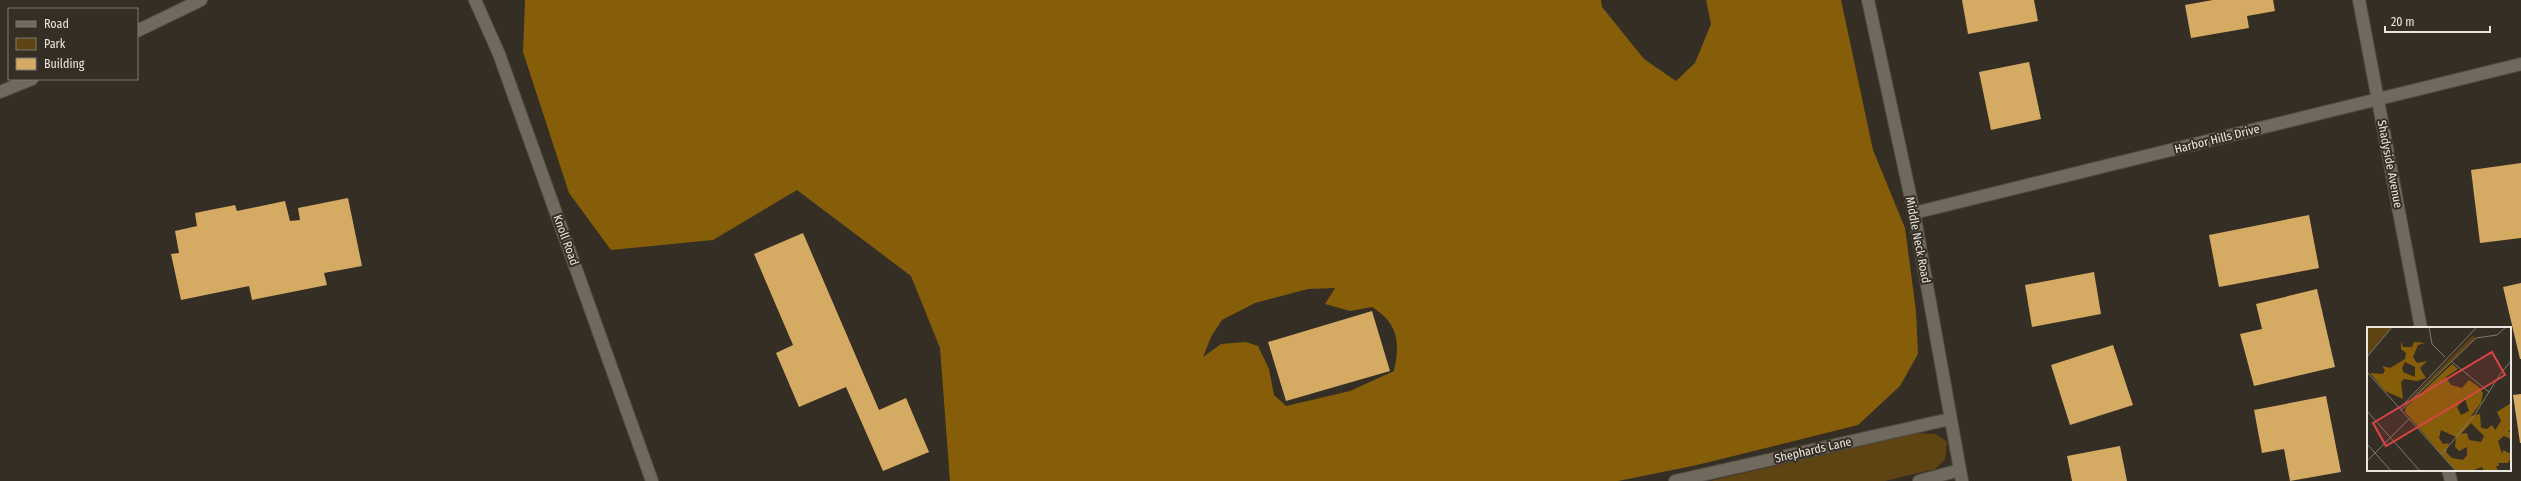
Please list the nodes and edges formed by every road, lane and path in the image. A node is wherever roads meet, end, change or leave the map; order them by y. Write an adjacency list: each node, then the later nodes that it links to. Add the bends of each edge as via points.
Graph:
1 (201, 0): 5 (street)
2 (475, 0): 15 (street, Knoll Road, via 499,54)
3 (1868, 0): 10 (street, Middle Neck Road)
4 (2359, 0): 9 (street, Shadyside Avenue)
5 (138, 31)
6 (2521, 64): 9 (street, Harbor Hills Drive)
7 (30, 80): 8 (street)
8 (0, 92)
9 (2378, 100): 10 (street, Harbor Hills Drive); 11 (street, Shadyside Avenue)
10 (1914, 213): 12 (street, Middle Neck Road)
11 (2421, 327)
12 (1950, 419): 14 (street, Middle Neck Road); 16 (street, Shephards Lane)
13 (2448, 471): 18 (street)
14 (1961, 475): 17 (street)
15 (652, 481)
16 (1676, 481)
17 (1919, 481)
18 (2451, 481)

